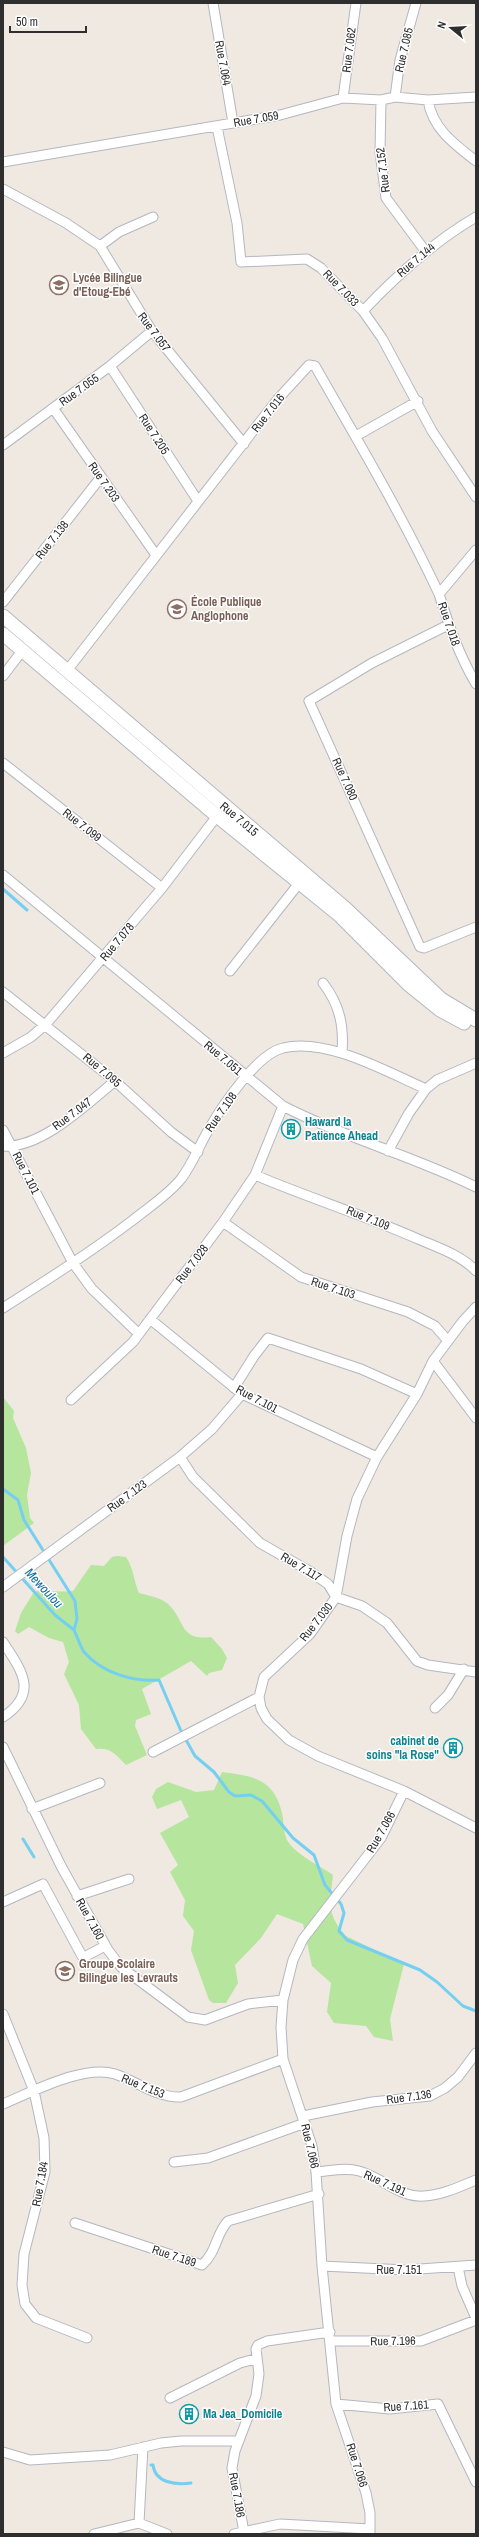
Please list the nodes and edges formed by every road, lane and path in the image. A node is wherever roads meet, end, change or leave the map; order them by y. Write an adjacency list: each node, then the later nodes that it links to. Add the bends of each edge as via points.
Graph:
1 (213, 3): 9 (street, Rue 7.064)
2 (356, 3): 6 (street, Rue 7.062)
3 (416, 3): 4 (street, Rue 7.085, via 400,60)
4 (395, 97): 7 (street, Rue 7.059); 8 (street, Rue 7.059)
5 (476, 97): 8 (street, Rue 7.059)
6 (343, 98): 7 (street, Rue 7.059); 9 (street, Rue 7.059, via 280,115)
7 (381, 100): 17 (street, Rue 7.152, via 380,152 386,198)
8 (428, 100): 11 (street, via 430,113 441,131)
9 (233, 123): 10 (street, Rue 7.059)
10 (217, 127): 12 (street, Rue 7.059); 18 (street, Rue 7.033, via 237,223 241,262 307,259 318,265)
11 (476, 161)
12 (3, 162)
13 (3, 189): 16 (street, Rue 7.057, via 66,223)
14 (153, 217): 16 (street, via 119,232)
15 (476, 217): 17 (street, Rue 7.144, via 442,238)
16 (100, 246): 19 (street, Rue 7.057)
17 (426, 252): 18 (street, Rue 7.144, via 394,278)
18 (363, 311): 21 (street, Rue 7.033, via 399,366)
19 (152, 331): 20 (street, Rue 7.055); 24 (street, Rue 7.057)
20 (110, 366): 22 (street, Rue 7.055); 28 (street, Rue 7.205)
21 (418, 401): 23 (street); 27 (street, Rue 7.033, via 432,431)
22 (53, 408): 25 (street, Rue 7.055); 26 (street, Rue 7.203)
23 (356, 436): 24 (street, Rue 7.016, via 315,366 311,365 277,400); 31 (street, Rue 7.016, via 412,535)
24 (244, 444): 28 (street, Rue 7.016)
25 (3, 445)
26 (101, 477): 30 (street, Rue 7.203); 32 (street, Rue 7.138)
27 (476, 497)
28 (198, 501): 30 (street, Rue 7.016)
29 (476, 550): 31 (street, Rue 7.018)
30 (156, 555): 37 (street, Rue 7.016)
31 (439, 594): 34 (street, Rue 7.018)
32 (3, 602)
33 (3, 616): 37 (main road, Rue 7.015)
34 (448, 625): 39 (street, Rue 7.018); 45 (street, Rue 7.080, via 372,662 309,701 420,947 424,948)
35 (3, 634): 36 (main road, Rue 7.015)
36 (22, 651): 38 (street); 41 (main road, Rue 7.015)
37 (66, 672): 50 (main road, Rue 7.015, via 345,908 441,999)
38 (3, 676)
39 (476, 684)
40 (3, 763): 44 (street, Rue 7.099)
41 (217, 816): 43 (main road, Rue 7.015); 44 (street, Rue 7.078)
42 (3, 875): 46 (street, Rue 7.051)
43 (300, 882): 47 (street); 52 (main road, Rue 7.015, via 338,915 409,985 440,1010)
44 (162, 888): 46 (street, Rue 7.078)
45 (476, 927)
46 (103, 958): 51 (street, Rue 7.078); 56 (street, Rue 7.051)
47 (230, 971)
48 (323, 983): 54 (street, via 333,996 342,1018)
49 (3, 992): 51 (street, Rue 7.095)
50 (476, 1020)
51 (46, 1024): 53 (street, Rue 7.078, via 31,1037); 57 (street, Rue 7.095)
52 (476, 1028)
53 (3, 1053)
54 (342, 1053): 56 (street, Rue 7.108, via 322,1048 282,1048 262,1061); 58 (street, Rue 7.108)
55 (476, 1063): 58 (street, via 437,1080)
56 (247, 1077): 59 (street, Rue 7.051); 63 (street, Rue 7.108, via 209,1128)
57 (115, 1081): 61 (street, Rue 7.047, via 56,1129); 63 (street, Rue 7.095, via 171,1132)
58 (426, 1089): 62 (street)
59 (283, 1106): 62 (street, Rue 7.051, via 318,1124); 64 (street, Rue 7.028)
60 (3, 1130): 61 (street, Rue 7.101)
61 (8, 1146): 67 (street, Rue 7.101)
62 (388, 1151): 65 (street, Rue 7.051)
63 (198, 1152): 67 (street, Rue 7.108, via 179,1180 156,1202)
64 (255, 1175): 66 (street, Rue 7.028); 68 (street, Rue 7.109, via 304,1196 366,1216 446,1251 471,1265)
65 (476, 1187)
66 (223, 1222): 71 (street, Rue 7.028); 73 (street, Rue 7.103, via 301,1277 408,1312 435,1326)
67 (73, 1263): 70 (street, Rue 7.108); 72 (street, Rue 7.101, via 92,1290)
68 (476, 1271)
69 (476, 1307): 73 (street, Rue 7.030)
70 (3, 1308)
71 (150, 1319): 72 (street, Rue 7.028); 75 (street, Rue 7.101)
72 (139, 1334): 77 (street, Rue 7.028)
73 (448, 1341): 74 (street, Rue 7.030)
74 (433, 1361): 76 (street, Rue 7.030); 78 (street)
75 (238, 1391): 76 (street, Rue 7.123, via 254,1356 268,1338 361,1369); 79 (street, Rue 7.123, via 212,1429); 80 (street, Rue 7.101)
76 (417, 1394): 80 (street, Rue 7.030)
77 (71, 1400)
78 (476, 1418)
79 (180, 1457): 81 (street, Rue 7.123); 82 (street, Rue 7.117, via 193,1477 260,1543 328,1584)
80 (377, 1457): 82 (street, Rue 7.030, via 357,1499 347,1536)
81 (3, 1587)
82 (336, 1597): 84 (street, via 362,1606 387,1623 417,1661); 86 (street, Rue 7.030, via 310,1634 264,1677)
83 (3, 1642): 88 (street, via 20,1667 24,1678 24,1690 15,1708)
84 (464, 1669): 85 (street); 87 (street, via 448,1695)
85 (476, 1672)
86 (259, 1697): 90 (street); 92 (street, via 267,1719 289,1740 318,1756)
87 (435, 1708)
88 (3, 1717)
89 (3, 1747): 93 (street, Rue 7.160)
90 (153, 1752)
91 (100, 1783): 93 (street)
92 (404, 1791): 94 (street); 99 (street, Rue 7.066, via 380,1838 308,1932 293,1960)
93 (32, 1809): 96 (street, Rue 7.160)
94 (476, 1828)
95 (130, 1879): 96 (street)
96 (77, 1896): 98 (street, Rue 7.160)
97 (3, 1902): 98 (street, via 40,1884 44,1886 82,1956)
98 (105, 1946): 99 (street, Rue 7.160, via 121,1967 188,2017 197,2020 206,2020 258,2002)
99 (282, 2000): 102 (street, Rue 7.066)
100 (3, 2014): 103 (street, Rue 7.184)
101 (476, 2053): 105 (street, Rue 7.136, via 458,2077 430,2096 372,2102)
102 (283, 2059): 103 (street, Rue 7.153, via 181,2097 165,2096 104,2072 83,2074); 105 (street, Rue 7.066)
103 (34, 2091): 104 (street, Rue 7.153); 116 (street, Rue 7.184, via 44,2138 44,2172 24,2254 22,2285 26,2304 36,2318)
104 (3, 2104)
105 (304, 2120): 106 (street, Rue 7.136, via 208,2158); 107 (street, Rue 7.066)
106 (174, 2162)
107 (316, 2172): 108 (street, Rue 7.191, via 344,2169 359,2171 404,2193 422,2196 446,2192); 109 (street, Rue 7.066)
108 (476, 2180)
109 (319, 2194): 110 (street, Rue 7.189, via 228,2222 219,2235 212,2256 202,2265); 112 (street, Rue 7.066)
110 (75, 2223)
111 (476, 2265): 113 (street, Rue 7.151)
112 (322, 2266): 113 (street, Rue 7.151, via 385,2270); 115 (street, Rue 7.066)
113 (458, 2267): 114 (street, via 462,2286)
114 (476, 2319): 115 (street, Rue 7.196, via 421,2341)
115 (331, 2337): 117 (street, via 266,2341 258,2345); 119 (street, Rue 7.066)
116 (87, 2338)
117 (255, 2359): 118 (street, via 240,2362); 120 (street, Rue 7.186, via 259,2374 256,2396)
118 (170, 2398)
119 (336, 2404): 123 (street, Rue 7.161, via 390,2409 438,2404); 127 (street, Rue 7.066, via 366,2493)
120 (239, 2441): 121 (street, via 181,2441); 126 (street, Rue 7.186, via 232,2473)
121 (143, 2447): 122 (street, via 110,2455 30,2460); 124 (street)
122 (3, 2452)
123 (476, 2482)
124 (139, 2523): 128 (street); 129 (street)
125 (332, 2531): 126 (street, via 280,2524); 127 (street)
126 (244, 2532): 130 (street)
127 (370, 2532)
128 (99, 2533)
129 (167, 2534)
130 (234, 2534)

